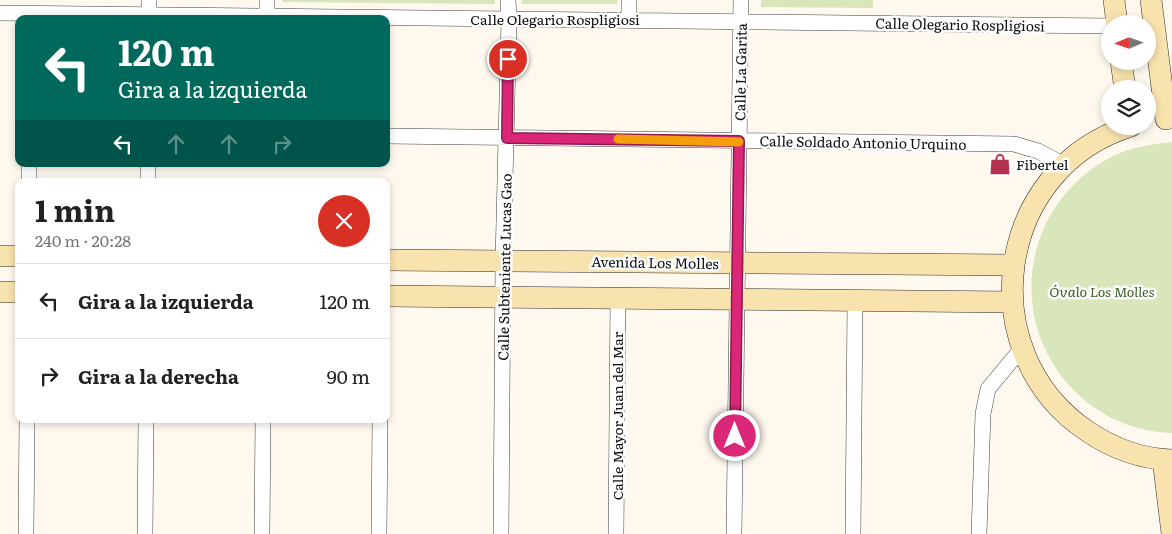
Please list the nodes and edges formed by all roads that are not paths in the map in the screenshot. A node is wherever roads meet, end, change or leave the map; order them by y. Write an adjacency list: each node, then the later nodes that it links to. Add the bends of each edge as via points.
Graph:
1 (149, 0): 11 (street)
2 (267, 0): 12 (street)
3 (508, 0): 15 (street, Calle Subteniente Lucas Gao)
4 (629, 0): 16 (street)
5 (741, 0): 17 (street, Calle La Garita)
6 (1114, 0): 13 (street)
7 (1151, 0): 19 (street)
8 (30, 11): 9 (street, Calle Olegario Rospligiosi); 10 (street, Calle Olegario Rospligiosi)
9 (0, 13)
10 (109, 15)
11 (149, 15)
12 (267, 15)
13 (1116, 15)
14 (390, 18): 15 (street, Calle Olegario Rospligiosi)
15 (509, 19): 16 (street, Calle Olegario Rospligiosi); 22 (street, Calle Subteniente Lucas Gao)
16 (629, 20): 17 (street, Calle Olegario Rospligiosi)
17 (741, 20): 18 (street, Calle Olegario Rospligiosi); 23 (street, Calle La Garita)
18 (1101, 26)
19 (1162, 120)
20 (1110, 135): 24 (street, via 1095,142)
21 (390, 136): 22 (street, Calle Soldado Antonio Urquino)
22 (507, 138): 23 (street, Calle Soldado Antonio Urquino); 28 (street, Calle Subteniente Lucas Gao)
23 (739, 141): 24 (street, Calle Soldado Antonio Urquino, via 1014,144 1038,151); 29 (street, Calle La Garita)
24 (1065, 165): 30 (street, via 1034,206 1023,228)
25 (0, 256): 26 (street)
26 (15, 256)
27 (390, 260): 28 (street, Avenida Los Molles)
28 (503, 261): 29 (street, Avenida Los Molles); 34 (street, Calle Subteniente Lucas Gao)
29 (737, 263): 30 (street, Avenida Los Molles); 36 (street, Calle La Garita)
30 (1013, 265): 38 (street)
31 (0, 292): 32 (street)
32 (15, 292)
33 (390, 296): 34 (street)
34 (503, 297): 35 (street); 50 (street, Calle Subteniente Lucas Gao)
35 (618, 298): 36 (street); 51 (street, Calle Mayor Juan del Mar)
36 (736, 299): 37 (street); 52 (street, Calle La Garita)
37 (855, 301): 38 (street); 53 (street)
38 (1012, 302): 39 (street)
39 (1022, 348): 44 (street, via 1044,390 1076,424 1117,448); 54 (street, via 988,389 984,414)
40 (27, 423): 46 (street)
41 (146, 423): 47 (street)
42 (263, 423): 48 (street)
43 (380, 423): 49 (street)
44 (1168, 460): 45 (street)
45 (1172, 533)
46 (26, 534)
47 (146, 534)
48 (262, 534)
49 (379, 534)
50 (501, 534)
51 (616, 534)
52 (734, 534)
53 (853, 534)
54 (980, 534)

